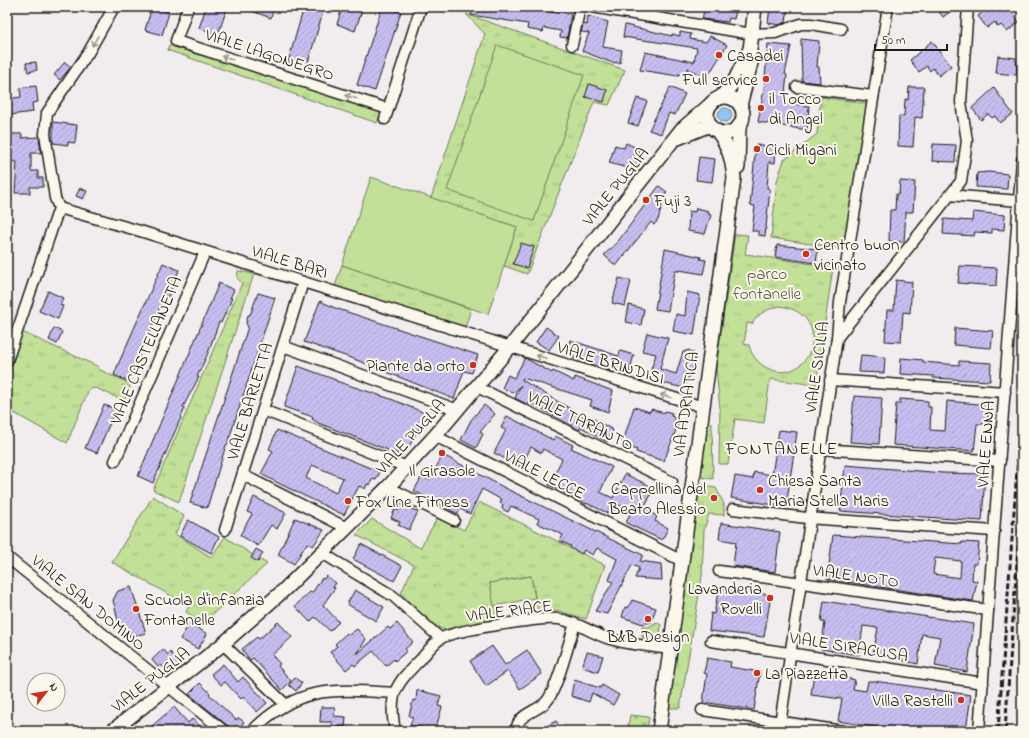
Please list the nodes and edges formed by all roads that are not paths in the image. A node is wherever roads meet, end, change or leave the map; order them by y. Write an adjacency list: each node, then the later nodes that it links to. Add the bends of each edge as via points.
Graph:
1 (114, 7): 24 (street, one-way to 24, via 88,53 47,113 45,134 55,198)
2 (188, 7): 3 (street, VIALE LAGONEGRO, one-way to 2, via 386,114 176,41)
3 (421, 7)
4 (580, 7): 11 (street)
5 (595, 7): 10 (street)
6 (755, 7): 10 (main road)
7 (888, 7): 14 (street, VIALE SICILIA)
8 (968, 7): 22 (street, via 961,102 967,141 961,181)
9 (841, 29): 10 (street, via 800,24 768,34)
10 (752, 34): 12 (main road)
11 (572, 45)
12 (750, 50): 15 (main road, via 734,82); 16 (main road, via 751,63)
13 (797, 86): 14 (street)
14 (873, 96): 27 (street, VIALE SICILIA)
15 (715, 101): 16 (main road, via 731,98); 18 (main road, via 707,114); 19 (main road, VIALE PUGLIA, via 682,130)
16 (740, 105): 17 (main road, via 742,116)
17 (739, 126): 18 (main road, via 729,132); 21 (main road, VIA ADRIATICA, via 739,164)
18 (714, 128): 19 (main road, VIALE PUGLIA); 21 (main road, VIA ADRIATICA, via 727,144 732,158)
19 (675, 140): 29 (main road, VIALE PUGLIA)
20 (1022, 160): 23 (street, VIALE ENNA)
21 (734, 178): 34 (main road, VIA ADRIATICA)
22 (949, 195): 23 (street); 27 (street)
23 (1019, 201): 33 (street, VIALE ENNA)
24 (59, 208): 25 (street, VIALE BARI); 30 (street)
25 (205, 252): 26 (street, VIALE BARI); 39 (street, VIALE CASTELLANETA)
26 (303, 282): 28 (street, VIALE BARLETTA); 29 (street, VIALE BARI)
27 (836, 338): 31 (street, VIALE SICILIA)
28 (283, 346): 35 (street, VIALE BARLETTA); 36 (street)
29 (510, 347): 32 (main road, VIALE PUGLIA); 34 (street, VIALE BRINDISI, one-way to 29)
30 (7, 360)
31 (830, 380): 33 (street); 38 (street, VIALE SICILIA)
32 (477, 387): 36 (main road, VIALE PUGLIA); 43 (street, VIALE TARANTO)
33 (1005, 392): 40 (street, VIALE ENNA)
34 (703, 407): 53 (main road, VIA ADRIATICA)
35 (263, 410): 41 (street); 42 (street, VIALE BARLETTA)
36 (458, 410): 37 (main road, VIALE PUGLIA)
37 (435, 436): 41 (main road, VIALE PUGLIA); 53 (street, VIALE LECCE)
38 (820, 449): 40 (street); 46 (street, VIALE SICILIA)
39 (115, 461)
40 (1000, 461): 50 (street, VIALE ENNA)
41 (407, 467): 44 (main road, VIALE PUGLIA)
42 (242, 475): 48 (street); 49 (street, VIALE BARLETTA)
43 (672, 482)
44 (388, 487): 47 (street); 48 (main road, VIALE PUGLIA)
45 (733, 509): 46 (street)
46 (810, 518): 50 (street); 55 (street, VIALE SICILIA)
47 (454, 520)
48 (347, 528): 51 (main road, VIALE PUGLIA)
49 (225, 530)
50 (994, 531): 56 (street, VIALE ENNA)
51 (322, 553): 58 (street, via 393,596); 60 (main road, VIALE PUGLIA)
52 (7, 557): 64 (street, VIALE SAN DOMINO)
53 (682, 561): 61 (main road, VIA ADRIATICA)
54 (719, 571): 55 (street, VIALE NOTO)
55 (801, 583): 56 (street, VIALE NOTO); 62 (street, VIALE SICILIA)
56 (988, 610): 63 (street, VIALE ENNA)
57 (575, 624): 58 (street, VIALE RIACE, via 559,619 542,619 486,627); 61 (street, via 610,639); 73 (street, VIALE RIACE, via 546,702 523,716)
58 (440, 638): 65 (street, via 409,671)
59 (711, 641): 62 (street, VIALE SIRACUSA)
60 (223, 644): 64 (main road, VIALE PUGLIA); 66 (street)
61 (671, 649): 74 (main road, VIA ADRIATICA)
62 (790, 653): 63 (street, VIALE SIRACUSA); 68 (street, VIALE SICILIA)
63 (983, 683): 76 (street, VIALE ENNA)
64 (170, 687): 69 (main road, VIALE PUGLIA); 70 (street, VIALE SAN DOMINO)
65 (394, 693): 66 (street, via 344,690 317,692); 72 (street, via 391,705)
66 (285, 704): 71 (street, via 272,712)
67 (702, 710): 68 (street)
68 (780, 726): 75 (street)
69 (112, 731)
70 (224, 731)
71 (252, 731)
72 (395, 731)
73 (516, 731)
74 (659, 731)
75 (843, 731)
76 (979, 731)

